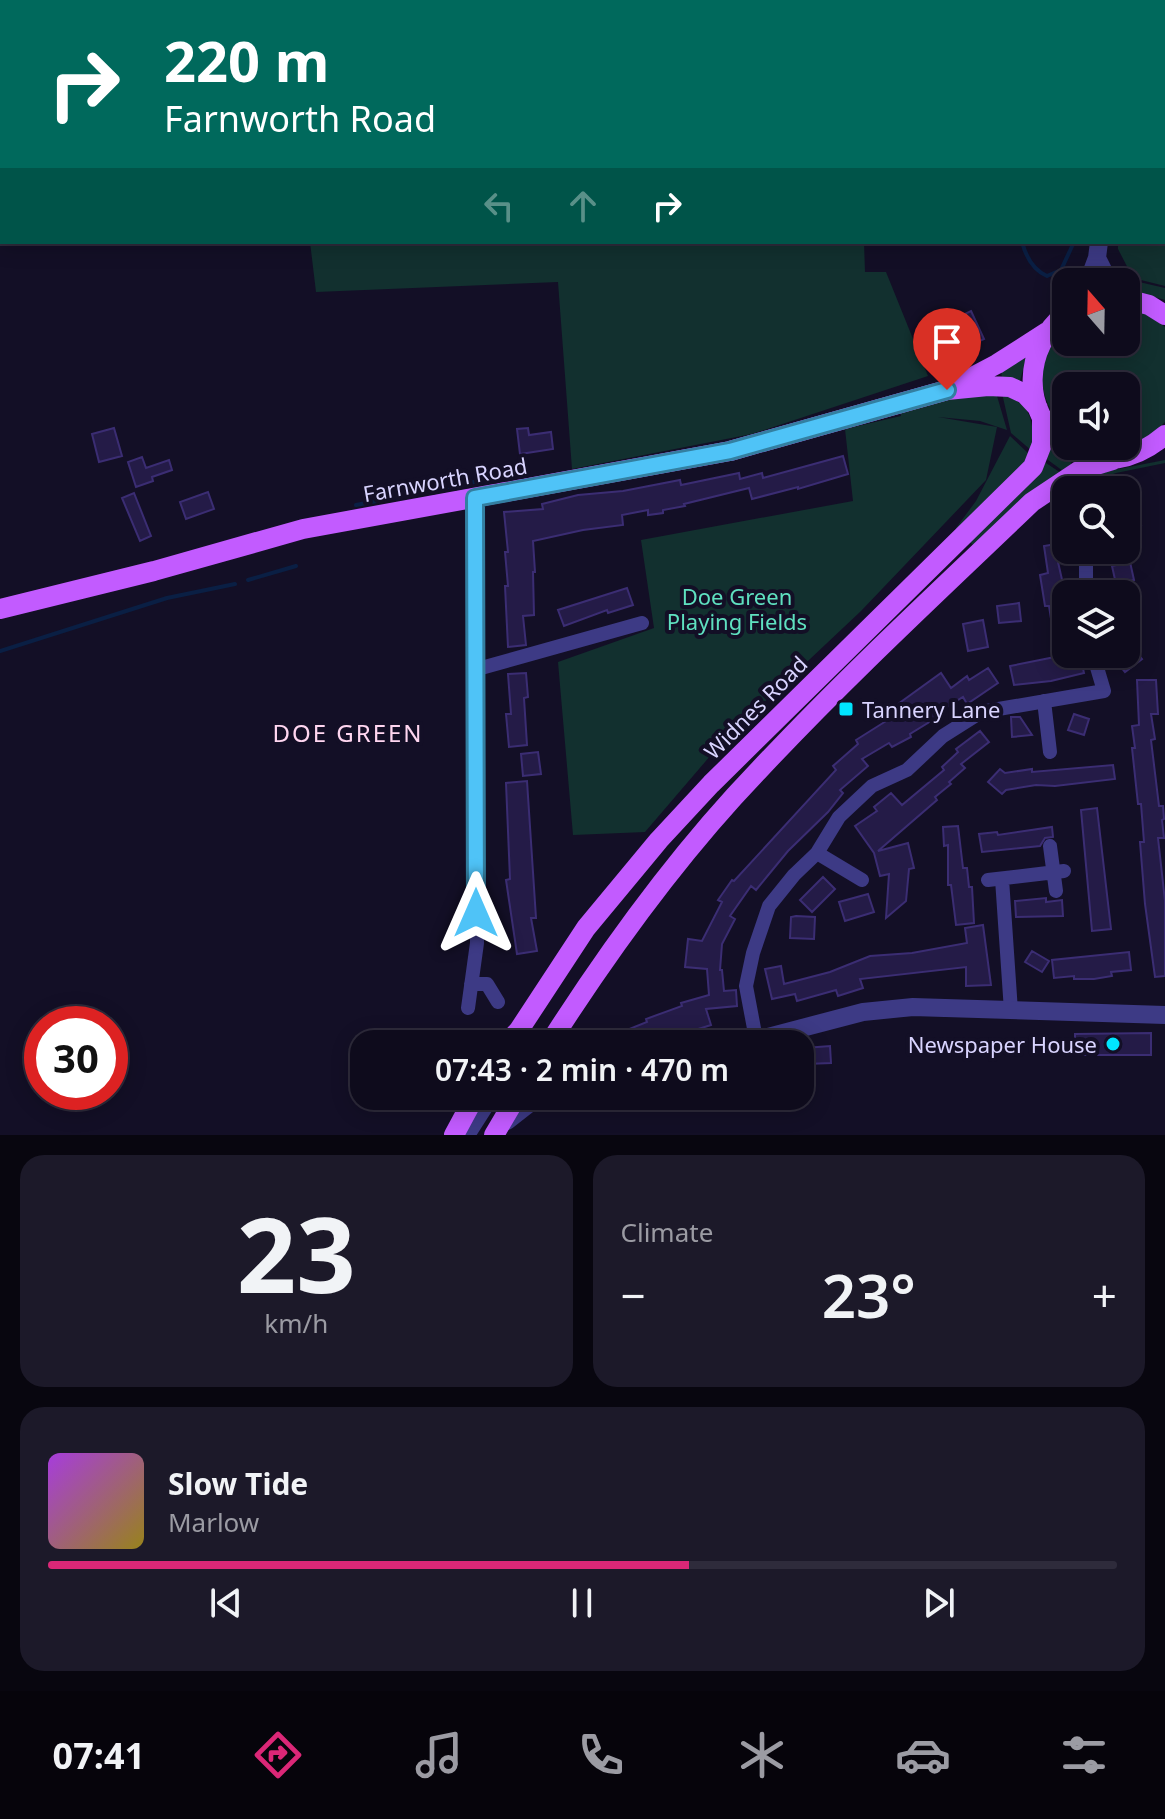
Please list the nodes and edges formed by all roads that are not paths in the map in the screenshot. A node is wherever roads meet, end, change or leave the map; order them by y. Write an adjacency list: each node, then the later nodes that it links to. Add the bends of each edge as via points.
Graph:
1 (1140, 303): 2 (main road)
2 (1160, 309)
3 (1052, 327): 4 (main road)
4 (1049, 330): 5 (main road, Farnworth Road); 6 (main road, Widnes Road, via 1032,372)
5 (947, 390): 6 (main road, Farnworth Road, via 1010,387 1025,394); 13 (main road, Farnworth Road, via 730,451)
6 (1040, 413): 7 (main road, Farnworth Road); 30 (main road, Widnes Road, via 1042,444 1028,473 659,840 586,928)
7 (1052, 431)
8 (1165, 435): 9 (main road)
9 (1140, 449)
10 (1165, 452): 11 (street)
11 (1140, 456)
12 (1116, 460): 31 (main road, via 1080,470 1032,502 758,770 683,856)
13 (475, 498): 14 (main road, Farnworth Road, via 303,529); 17 (street)
14 (0, 609)
15 (642, 623): 17 (street)
16 (1097, 668): 18 (street, via 1104,691)
17 (474, 670): 25 (street, via 477,943)
18 (1044, 701): 19 (street); 21 (street, via 981,712 943,736 907,770 872,786 839,817)
19 (1050, 752)
20 (1050, 846): 22 (street)
21 (817, 853): 23 (street); 32 (street, via 769,906 746,986)
22 (1059, 872): 24 (street); 28 (street, via 995,880)
23 (862, 880)
24 (1056, 891)
25 (471, 984): 26 (street, via 487,984); 27 (street)
26 (498, 1002)
27 (468, 1008)
28 (1011, 1011): 29 (street); 33 (street, via 888,1009)
29 (1165, 1015)
30 (520, 1030)
31 (558, 1030)
32 (748, 1030)
33 (795, 1030)
34 (467, 1110): 39 (main road)
35 (482, 1110): 40 (street)
36 (509, 1110): 38 (main road)
37 (519, 1110): 38 (street)
38 (494, 1134)
39 (454, 1135)
40 (466, 1135)

